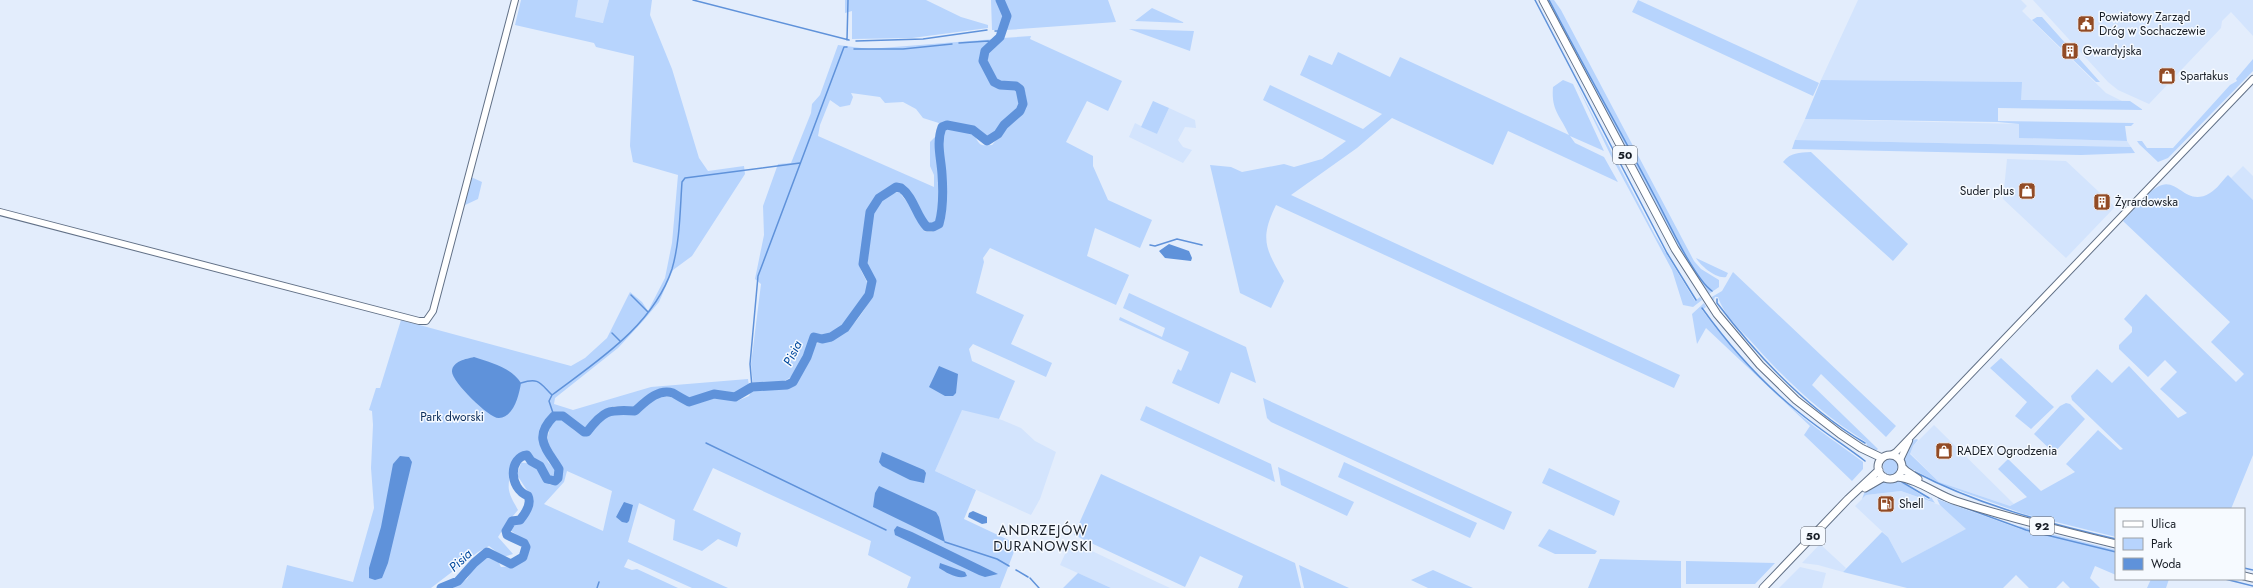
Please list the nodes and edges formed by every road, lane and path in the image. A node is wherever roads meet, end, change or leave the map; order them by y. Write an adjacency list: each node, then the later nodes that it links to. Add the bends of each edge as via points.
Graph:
1 (515, 0): 4 (street, via 433,310 426,321)
2 (1543, 0): 6 (main road, 50, via 1664,229 1706,299 1738,340 1779,384 1821,420)
3 (2253, 79): 5 (street)
4 (0, 212)
5 (1912, 434): 7 (street); 9 (street)
6 (1861, 448): 8 (main road, 50); 10 (main road, 50)
7 (1890, 455): 8 (main road); 9 (main road)
8 (1882, 458): 10 (main road, 50)
9 (1901, 464): 12 (main road); 13 (main road, 92, via 1912,476)
10 (1878, 467): 11 (main road, 50); 14 (main road, 50)
11 (1884, 477): 12 (main road); 14 (main road, 50, via 1872,483)
12 (1897, 477): 13 (main road, 92, via 1911,480)
13 (1969, 504): 15 (main road, 92, via 2026,522)
14 (1837, 511): 16 (main road, 50)
15 (2115, 544)
16 (1763, 588)

